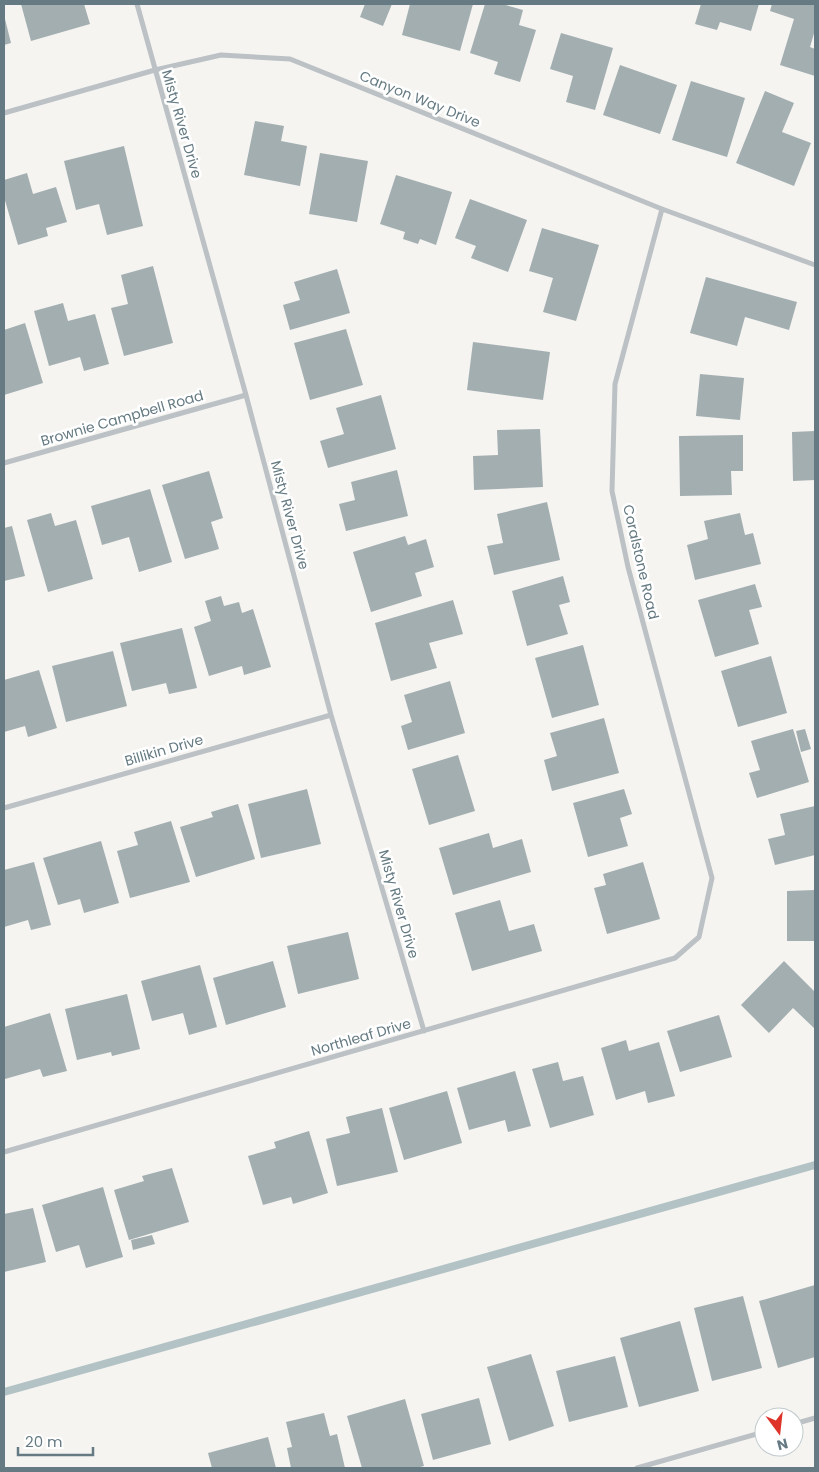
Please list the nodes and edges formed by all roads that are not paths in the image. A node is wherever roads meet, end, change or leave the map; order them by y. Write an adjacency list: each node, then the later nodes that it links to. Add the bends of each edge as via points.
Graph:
1 (137, 4): 2 (street, Misty River Drive)
2 (155, 70): 3 (street, Canyon Way Drive); 4 (street, Canyon Way Drive, via 221,56 290,59); 6 (street, Misty River Drive)
3 (4, 113)
4 (662, 209): 5 (street, Canyon Way Drive); 10 (street, Coralstone Road, via 615,384 612,492 628,567 712,878)
5 (815, 265)
6 (246, 395): 7 (street, Brownie Campbell Road); 8 (street, Misty River Drive)
7 (4, 463)
8 (331, 714): 9 (street, Billikin Drive); 11 (street, Misty River Drive)
9 (4, 808)
10 (704, 918): 11 (street, Northleaf Drive, via 699,937 675,958)
11 (424, 1030): 12 (street, Northleaf Drive)
12 (4, 1152)
13 (754, 1435): 14 (street)
14 (637, 1468)

